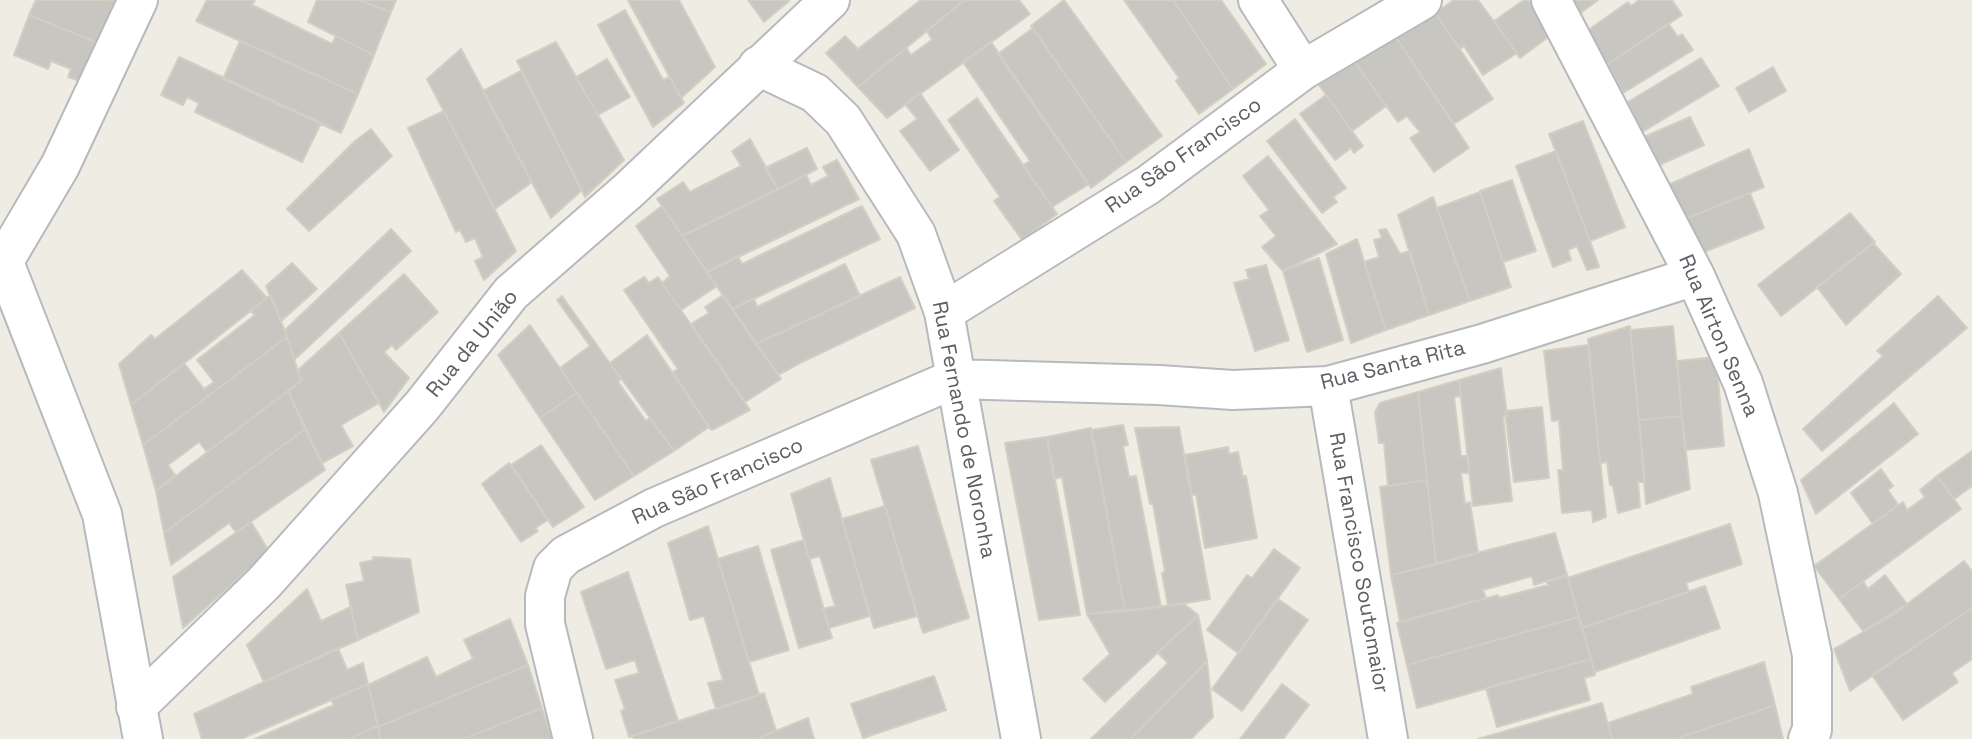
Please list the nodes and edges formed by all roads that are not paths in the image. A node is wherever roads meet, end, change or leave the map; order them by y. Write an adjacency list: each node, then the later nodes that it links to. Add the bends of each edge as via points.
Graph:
1 (138, 0): 8 (street, via 60,166)
2 (830, 0): 6 (street, Rua da União)
3 (1258, 0): 7 (street)
4 (1422, 0): 7 (street, Rua São Francisco)
5 (1551, 0): 9 (street, Rua Airton Senna)
6 (758, 66): 10 (street, Rua Fernando de Noronha, via 815,93 843,120 916,234); 13 (street, Rua da União, via 629,190 512,293 422,406)
7 (1303, 70): 10 (street, Rua São Francisco, via 1149,185)
8 (2, 257): 13 (street, via 102,514)
9 (1695, 276): 12 (street, Rua Santa Rita, via 1482,344); 17 (street, Rua Airton Senna, via 1744,383 1778,493 1812,655 1812,730)
10 (944, 312): 11 (street, Rua Fernando de Noronha)
11 (954, 379): 12 (street, Rua Santa Rita, via 1233,390); 14 (street, Rua São Francisco, via 654,508 566,555 553,568 545,596 545,624); 15 (street, Rua Fernando de Noronha)
12 (1328, 386): 16 (street, Rua Francisco Soutomaior)
13 (139, 723)
14 (573, 739)
15 (1021, 739)
16 (1388, 739)
17 (1808, 739)

